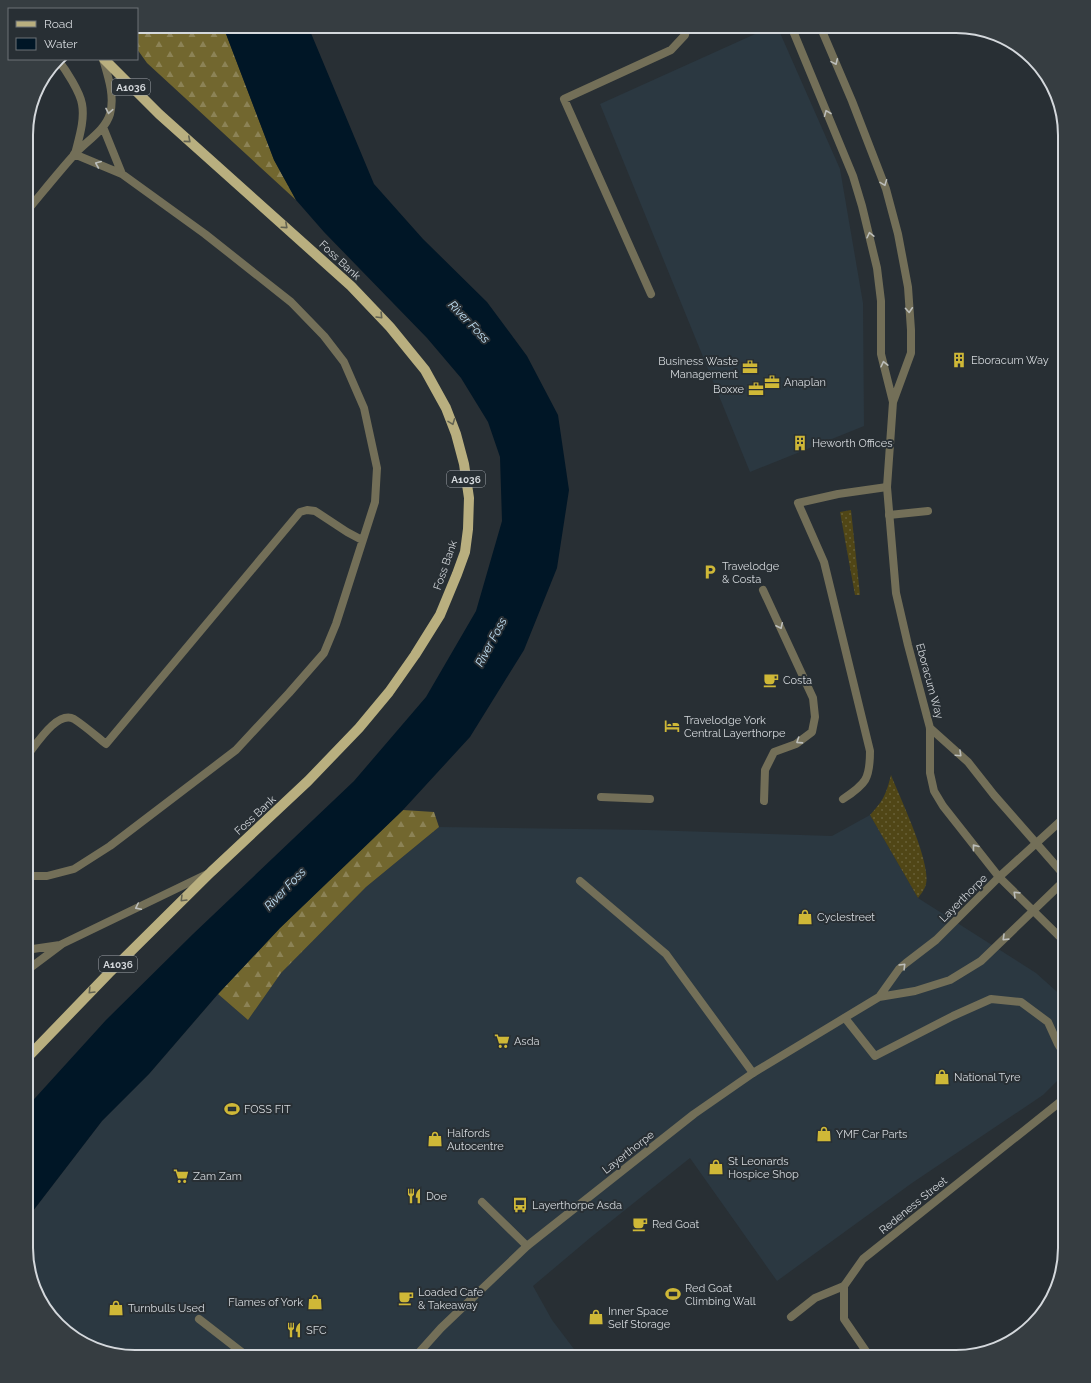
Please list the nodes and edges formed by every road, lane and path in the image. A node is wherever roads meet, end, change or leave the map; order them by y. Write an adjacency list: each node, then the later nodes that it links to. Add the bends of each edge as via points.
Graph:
1 (685, 33): 11 (street, via 671,50 564,99)
2 (794, 33): 12 (street, Eboracum Way, one-way to 2, via 881,354 881,301 877,268 862,206 853,176)
3 (823, 33): 12 (street, Eboracum Way, one-way to 12, via 886,189 898,234 908,287 911,353)
4 (104, 60): 7 (street, one-way to 7, via 111,100 110,113)
5 (105, 60): 27 (main road, Foss Bank / A1036, one-way to 27, via 159,114 351,286 390,327 425,370 446,408 464,464 469,498 465,552 440,615 415,655 389,692 344,744 308,782)
6 (62, 64): 8 (street, via 82,103 80,132)
7 (103, 127): 8 (street); 9 (street)
8 (74, 154): 9 (street, one-way to 8); 10 (street)
9 (122, 174): 16 (street, via 205,234 291,302 324,336 344,362 364,408 377,468 375,502)
10 (33, 204)
11 (651, 294)
12 (893, 402): 13 (street, Eboracum Way)
13 (887, 487): 15 (street, Eboracum Way); 22 (street, via 798,503 824,562 870,751 870,768 864,784)
14 (928, 511): 15 (street)
15 (889, 515): 18 (street, Eboracum Way, via 896,593)
16 (362, 540): 19 (street, via 315,511 300,512 106,744 73,719 65,717 55,721); 28 (street, via 336,624 324,653 236,750 110,846 74,869 47,876)
17 (763, 590): 23 (street, one-way to 23, via 813,698 815,717 812,732 796,744 774,752 764,770)
18 (930, 728): 25 (street, Eboracum Way, one-way to 25, via 968,762); 29 (street, Eboracum Way, one-way to 18, via 934,791 930,773)
19 (33, 748)
20 (601, 797): 21 (street)
21 (650, 799)
22 (843, 799)
23 (764, 801)
24 (1058, 824): 25 (street, Layerthorpe)
25 (1036, 844): 26 (street, Eboracum Way); 29 (street, Layerthorpe)
26 (1058, 868)
27 (211, 872): 34 (street, one-way to 34); 40 (main road, Foss Bank / A1036, one-way to 40)
28 (33, 876)
29 (999, 877): 32 (street, Eboracum Way, one-way to 29); 37 (street, Layerthorpe, one-way to 29, via 899,969 936,940)
30 (580, 880): 41 (street, via 666,954)
31 (1058, 887): 32 (street, Layerthorpe)
32 (1033, 911): 33 (street, Eboracum Way); 37 (street, Layerthorpe, one-way to 37, via 981,961 950,980 914,992)
33 (1058, 935)
34 (62, 944): 35 (street); 36 (street)
35 (33, 949)
36 (33, 966)
37 (879, 997): 38 (street, Layerthorpe)
38 (845, 1018): 39 (street, via 875,1056 992,998 1022,1002 1048,1022); 41 (street, Layerthorpe)
39 (1058, 1044)
40 (33, 1052)
41 (753, 1073): 44 (street, Layerthorpe, via 694,1114)
42 (1058, 1104): 45 (street, Redeness Street, via 862,1259)
43 (482, 1202): 44 (street)
44 (527, 1246): 49 (street, Layerthorpe)
45 (844, 1286): 46 (street, via 815,1298); 50 (street, via 844,1319)
46 (791, 1317)
47 (199, 1319): 48 (street)
48 (239, 1350)
49 (421, 1350)
50 (865, 1350)

